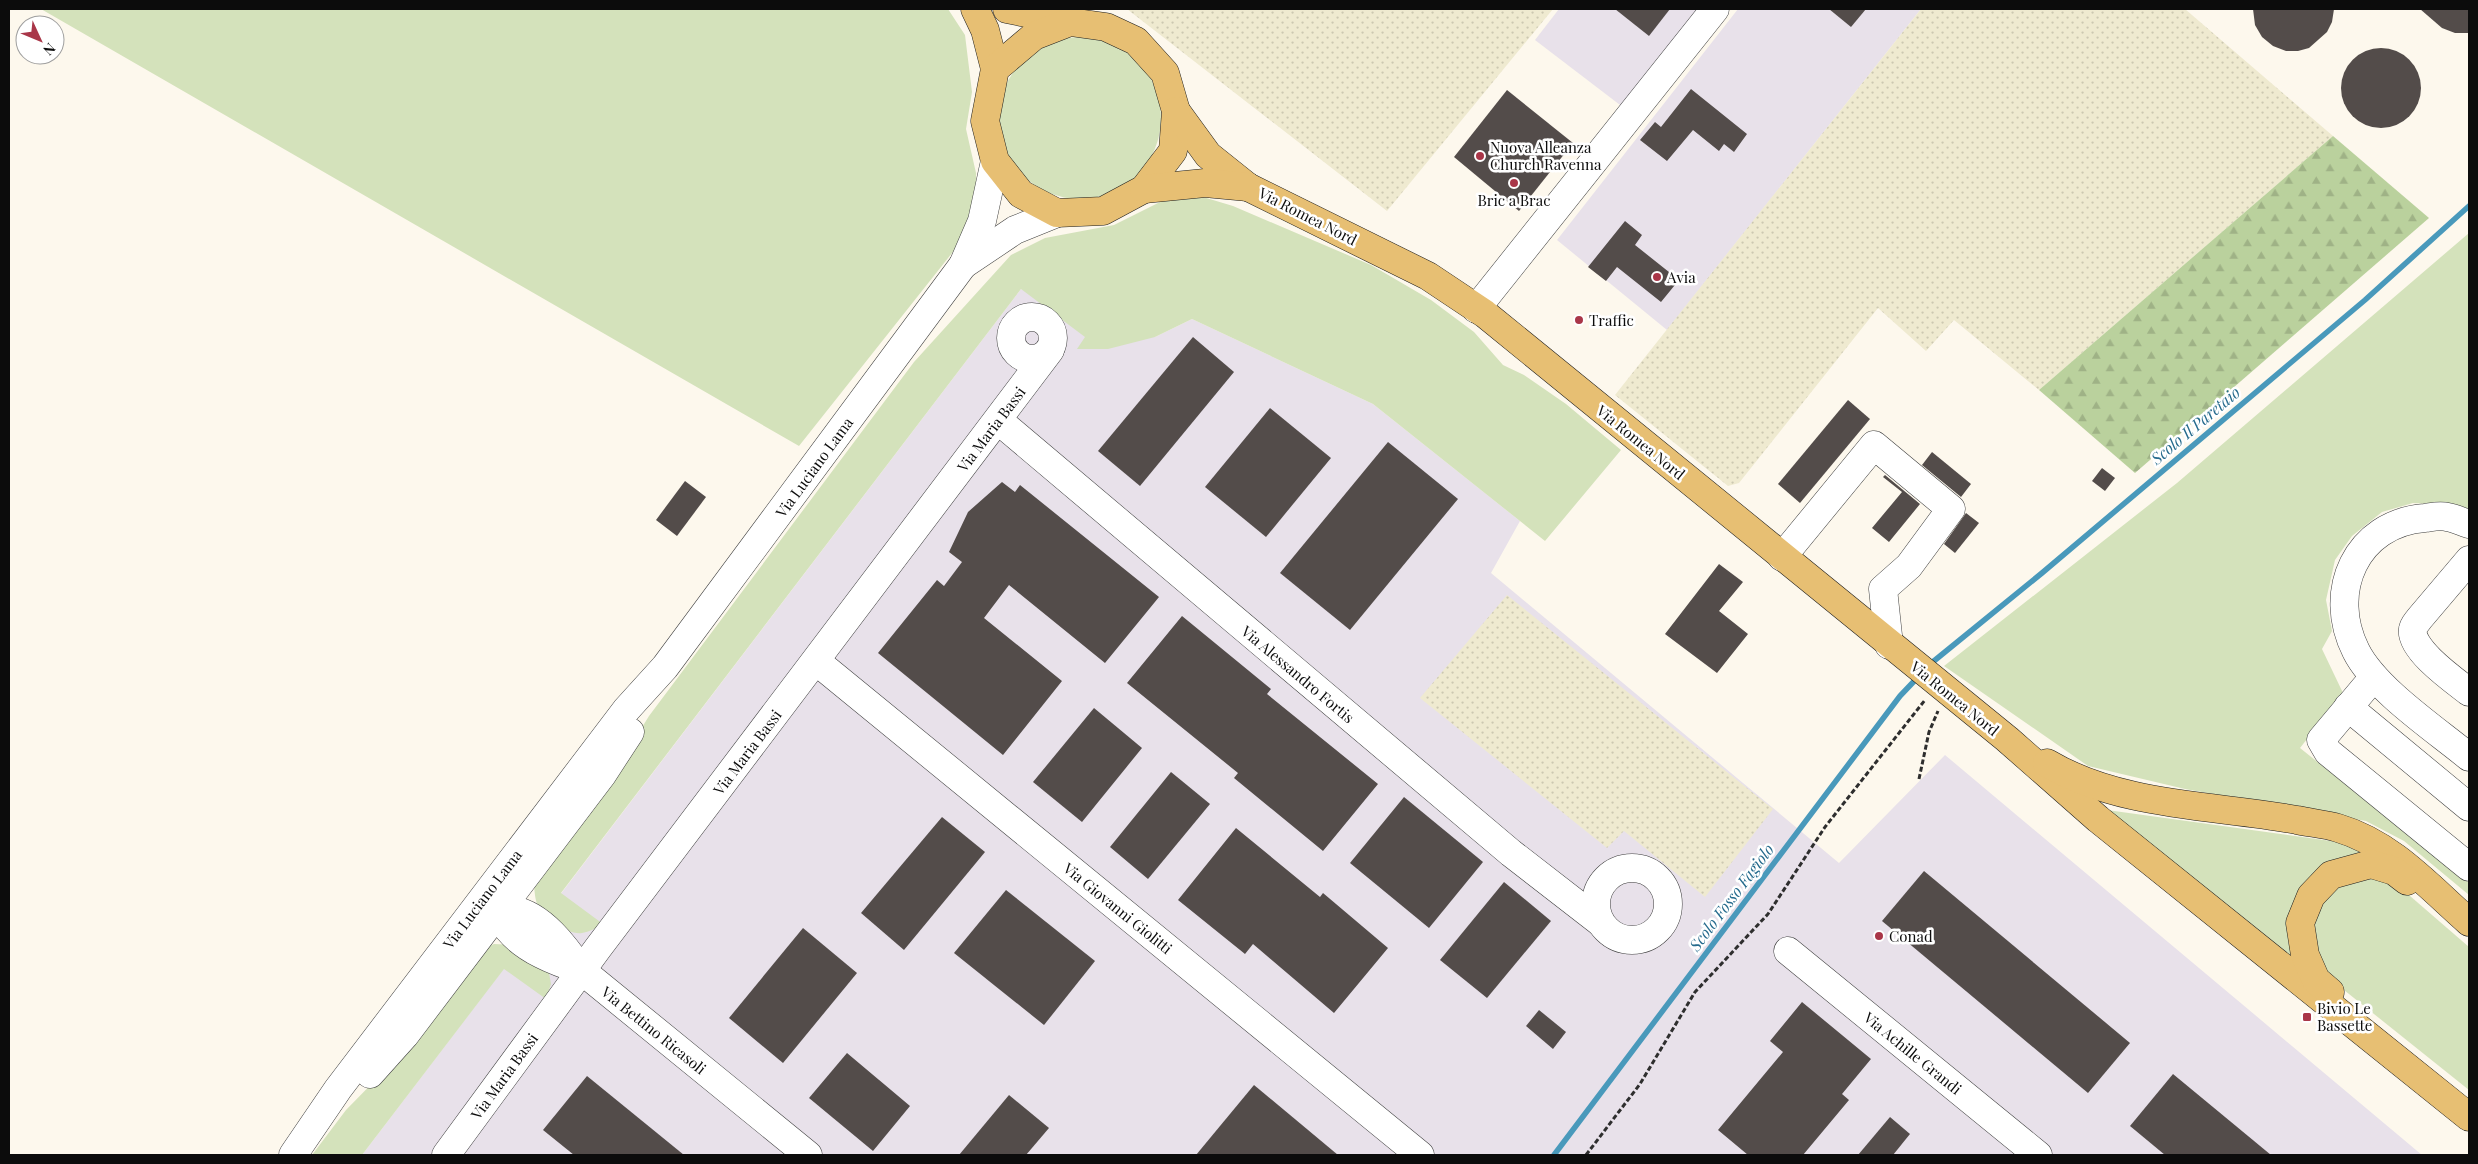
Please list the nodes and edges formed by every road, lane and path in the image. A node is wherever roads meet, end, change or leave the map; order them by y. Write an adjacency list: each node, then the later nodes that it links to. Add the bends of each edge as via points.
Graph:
1 (975, 9): 5 (main road)
2 (1007, 9): 4 (main road)
3 (1715, 9): 12 (street)
4 (1070, 22): 5 (main road, via 1034,36); 6 (main road, via 1106,27 1136,42 1165,73)
5 (995, 69): 7 (main road, via 984,121)
6 (1176, 111): 8 (main road, Via Romea Nord, via 1208,155); 9 (main road, via 1173,151)
7 (995, 161): 10 (main road, via 1021,194); 11 (street, Via Luciano Lama, via 982,221)
8 (1248, 187): 9 (main road, Via Romea Nord, via 1205,183); 12 (main road, Via Romea Nord, via 1428,276)
9 (1144, 188): 10 (main road, via 1103,211)
10 (1057, 213): 11 (street, Via Luciano Lama, via 1015,230)
11 (963, 265): 20 (street, Via Luciano Lama)
12 (1476, 309): 16 (main road, Via Romea Nord)
13 (1050, 350): 14 (street, Via Maria Bassi)
14 (999, 421): 19 (street, Via Maria Bassi); 34 (street, Via Alessandro Fortis, via 1511,854)
15 (2469, 524): 21 (street, via 2446,516 2407,519 2377,534 2364,547 2350,570 2343,593 2348,628 2356,650)
16 (1782, 557): 18 (main road, Via Romea Nord); 18 (street, via 1874,445 1950,509 1909,566 1883,589)
17 (2469, 560): 23 (street, via 2413,629 2415,642 2428,658)
18 (1898, 652): 22 (main road, Via Romea Nord)
19 (816, 660): 38 (street, Via Maria Bassi); 46 (street, Via Giovanni Giolitti)
20 (665, 667): 27 (street, Via Luciano Lama, via 626,710); 31 (street, Via Luciano Lama, via 636,722 602,775)
21 (2373, 678): 24 (street); 26 (street)
22 (1946, 689): 25 (main road, Via Romea Nord); 28 (path, via 1929,732); 47 (path, via 1925,700 1825,828 1768,914 1695,992 1640,1084)
23 (2469, 692)
24 (2348, 707): 29 (street); 30 (street, via 2322,740 2328,752)
25 (2007, 739): 33 (main road, Via Romea Nord, via 2062,772 2107,788 2166,802 2251,812 2338,828 2384,849 2431,884); 40 (main road, Via Romea Nord, via 2098,819)
26 (2469, 757)
27 (581, 769): 32 (street, Via Luciano Lama, via 569,797 492,902); 39 (street, Via Luciano Lama)
28 (1919, 779)
29 (2469, 807)
30 (2469, 867)
31 (524, 878): 32 (street, Via Luciano Lama); 35 (street)
32 (498, 913): 35 (street, via 508,929); 36 (street, Via Luciano Lama); 39 (street, Via Luciano Lama, via 481,917 411,1007)
33 (2462, 916): 40 (main road, Via Romea Nord, via 2425,895 2394,871 2371,864 2331,875 2311,896 2300,923 2305,955 2316,980 2346,1006)
34 (1600, 922)
35 (531, 932): 36 (street, via 491,934); 38 (street, Via Bettino Ricasoli, via 563,942)
36 (476, 941): 43 (street, Via Luciano Lama, via 404,1035)
37 (1788, 952): 48 (street, Via Achille Grandi)
38 (581, 970): 44 (street, Via Maria Bassi); 45 (street, Via Bettino Ricasoli)
39 (384, 1029): 43 (street, Via Luciano Lama)
40 (2390, 1054): 41 (main road, Via Romea Nord); 42 (main road)
41 (2469, 1117)
42 (2469, 1128)
43 (300, 1145)
44 (446, 1155)
45 (808, 1155)
46 (1420, 1155)
47 (1586, 1155)
48 (2038, 1155)

